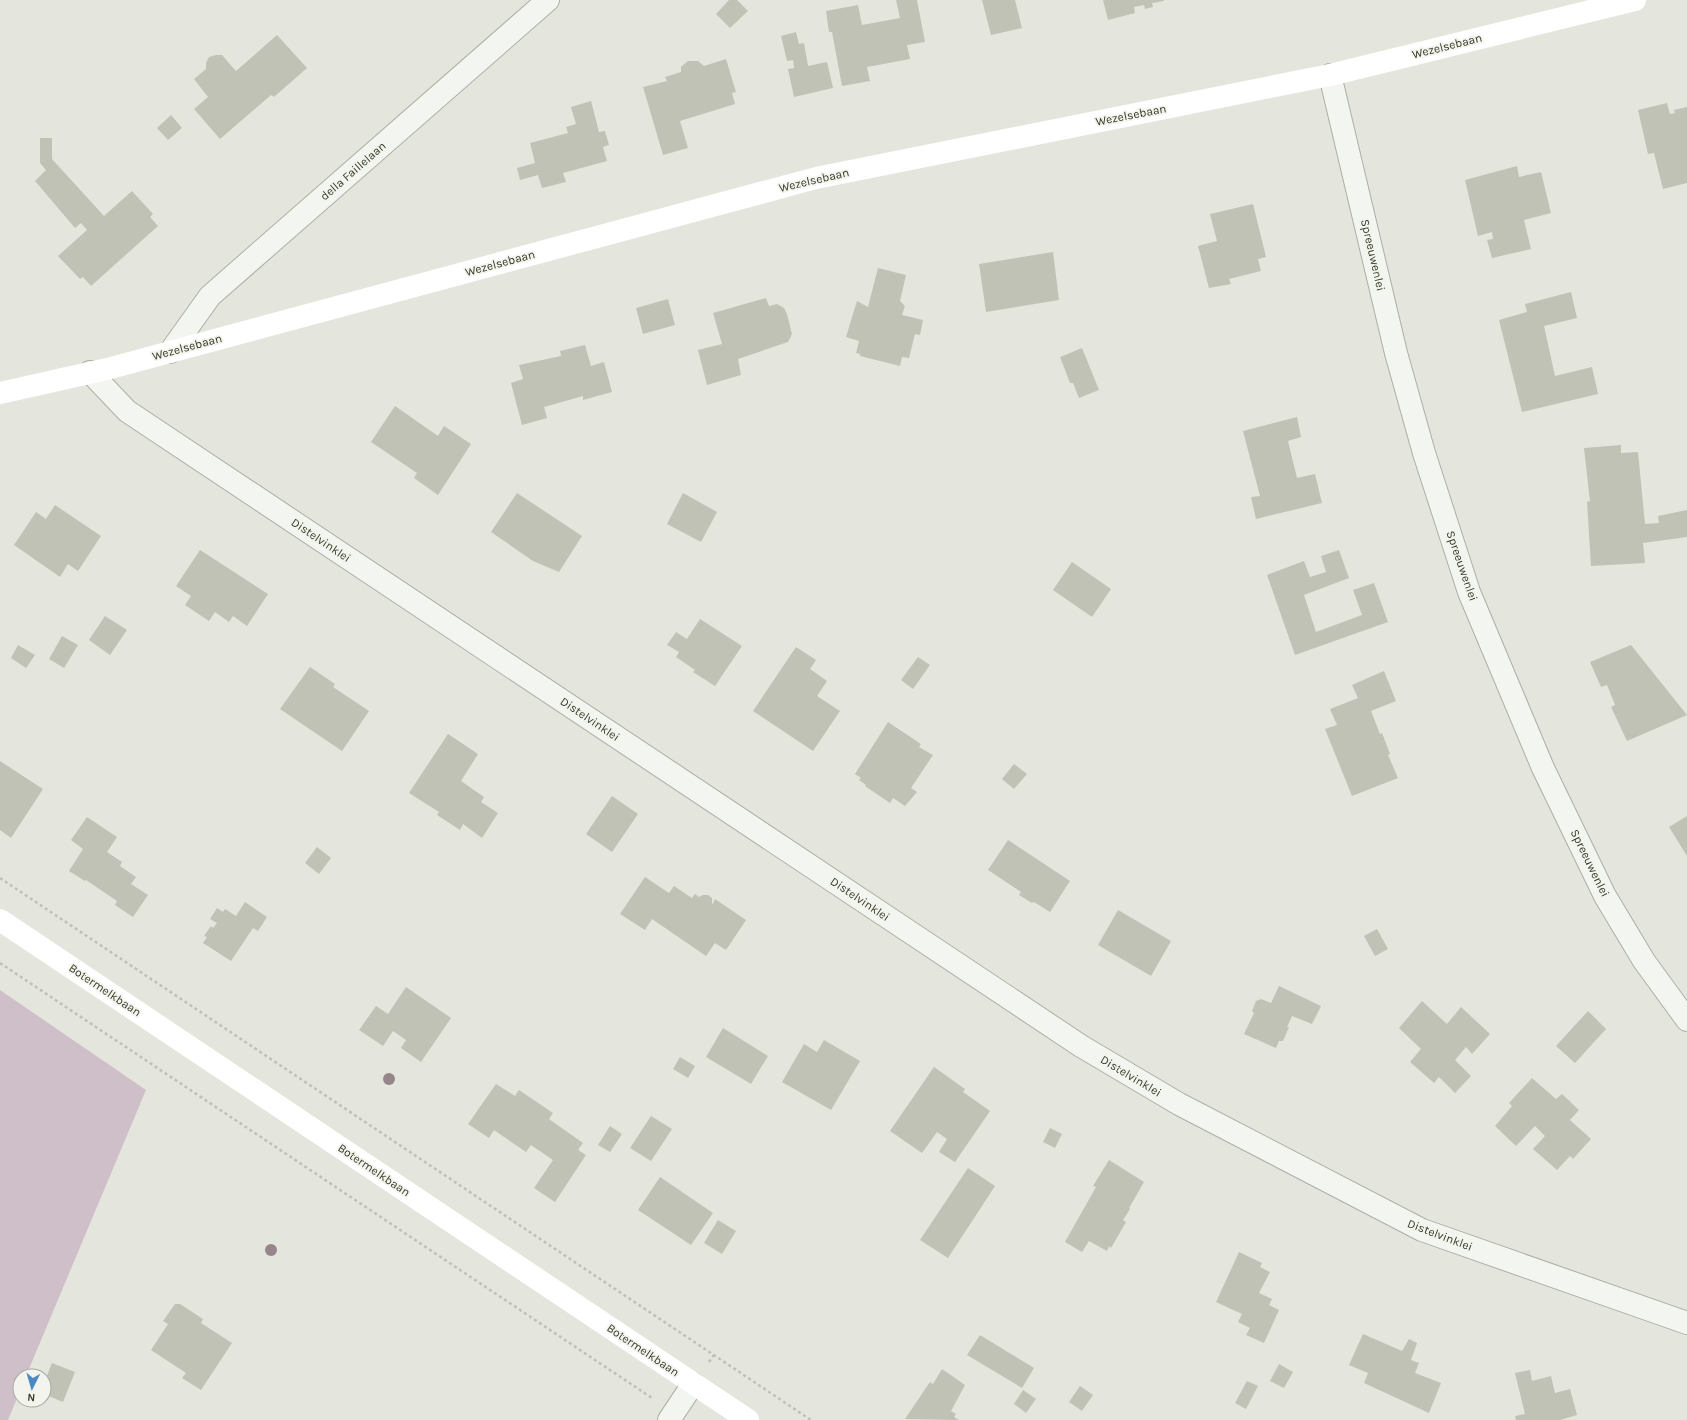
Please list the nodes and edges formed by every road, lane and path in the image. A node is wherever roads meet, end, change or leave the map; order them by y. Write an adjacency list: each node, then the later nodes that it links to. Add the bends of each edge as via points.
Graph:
1 (548, 0): 4 (street, della Faillelaan, via 210,296)
2 (1635, 0): 3 (street, Wezelsebaan)
3 (1330, 75): 4 (street, Wezelsebaan, via 816,178); 10 (street, Spreeuwenlei, via 1396,353 1424,453 1469,592 1543,768 1605,896 1644,962)
4 (170, 352): 5 (street, Wezelsebaan)
5 (90, 372): 6 (street, Wezelsebaan); 11 (street, Distelvinklei, via 127,411 1087,1050 1179,1104 1422,1230)
6 (0, 393)
7 (0, 878): 15 (path)
8 (0, 920): 12 (street, Botermelkbaan)
9 (0, 964): 13 (path)
10 (1687, 1020)
11 (1687, 1323)
12 (693, 1384): 13 (street); 14 (street, Botermelkbaan)
13 (672, 1416)
14 (748, 1420)
15 (811, 1420)

